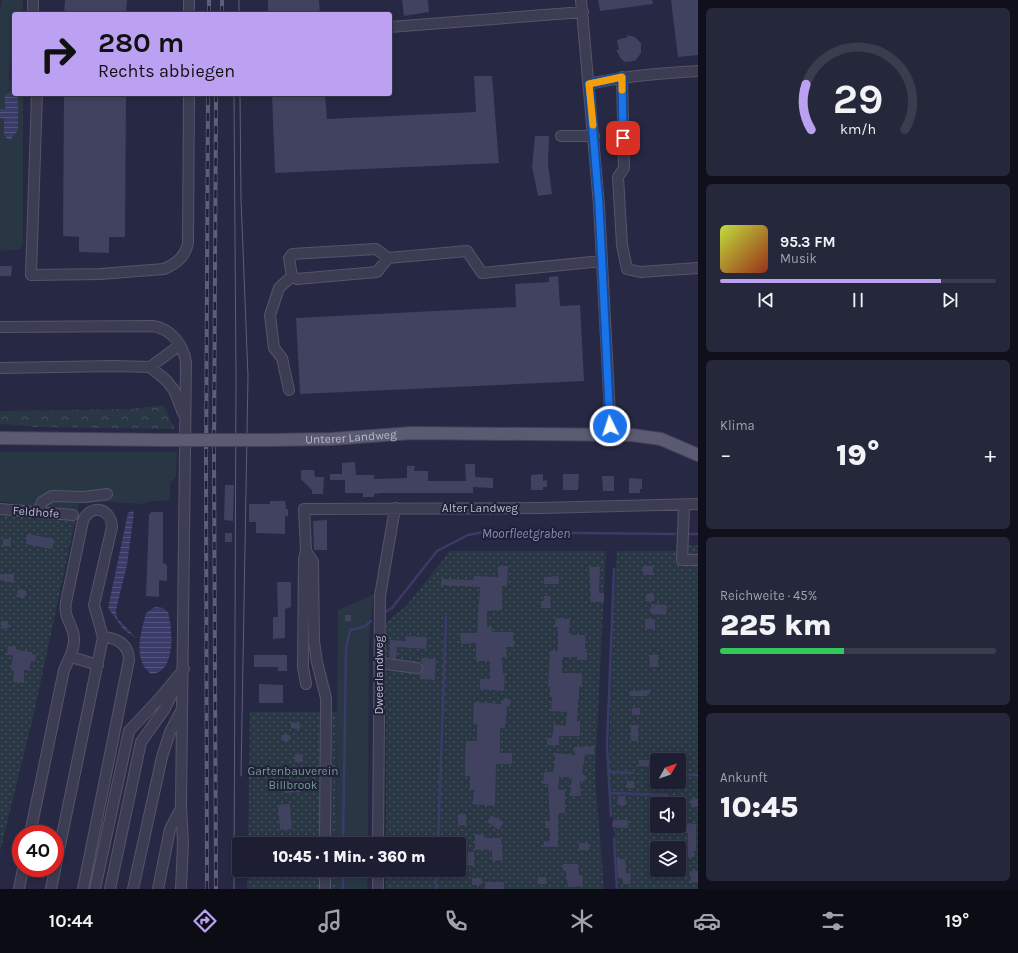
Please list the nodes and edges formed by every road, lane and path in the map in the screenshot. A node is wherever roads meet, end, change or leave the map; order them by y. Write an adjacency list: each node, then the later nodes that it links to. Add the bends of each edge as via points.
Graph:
1 (33, 0): 4 (street)
2 (189, 0): 5 (street)
3 (581, 0): 6 (street)
4 (33, 12)
5 (189, 12)
6 (583, 12): 7 (street); 10 (street)
7 (392, 27)
8 (698, 71): 9 (street)
9 (622, 77): 10 (street); 17 (street, via 624,168 618,177 622,245 627,269 640,272)
10 (589, 84): 14 (street)
11 (38, 96): 12 (street, via 31,275 100,274 164,269 174,265 181,258 188,243)
12 (189, 96)
13 (561, 136): 14 (street)
14 (594, 136): 16 (street)
15 (388, 258): 16 (street, via 467,251 482,273); 18 (street, via 377,272 297,279); 18 (street, via 376,249 292,254 289,258)
16 (602, 261): 25 (street)
17 (698, 268)
18 (292, 276): 23 (street, via 279,288 270,315 274,348 282,358)
19 (0, 327): 20 (street, via 153,326 167,330)
20 (180, 345): 21 (street); 24 (street, via 186,362)
21 (150, 367): 22 (street); 24 (street, via 174,390)
22 (0, 368)
23 (289, 390)
24 (185, 419): 42 (street)
25 (611, 434): 26 (main road, Unterer Landweg, bridge, via 412,433 331,439 270,440); 27 (main road, Unterer Landweg, via 642,435 661,439)
26 (0, 438)
27 (698, 455)
28 (107, 494): 33 (street, via 84,497 52,496 42,502)
29 (698, 504): 30 (street, Alter Landweg)
30 (684, 506): 31 (street, Alter Landweg); 36 (street, via 682,560)
31 (395, 508): 35 (street, Alter Landweg, via 304,509); 39 (street, Dweerlandweg, via 380,596)
32 (0, 509): 33 (street, Feldhofe)
33 (38, 512): 34 (street, Feldhofe)
34 (73, 515)
35 (306, 551): 43 (street, Alter Landweg, via 303,667); 47 (street, Alter Landweg, via 313,562 314,641 326,698)
36 (698, 560)
37 (102, 637): 38 (street, via 94,604 112,527 108,514 104,510 96,509 87,514 83,521 66,602 65,615 74,636); 40 (street); 54 (street, via 111,638 122,644 128,651 129,660)
38 (71, 657): 40 (street); 46 (street, via 64,670)
39 (379, 663): 41 (street); 48 (street, Dweerlandweg)
40 (98, 665): 53 (street)
41 (417, 668)
42 (184, 669): 44 (street); 55 (street, via 129,731); 56 (street, via 164,710 141,742)
43 (306, 684)
44 (183, 708): 45 (street); 57 (street, via 163,751)
45 (181, 806): 58 (street, via 170,829); 59 (street)
46 (32, 825)
47 (325, 837)
48 (378, 837)
49 (21, 877): 52 (street)
50 (325, 877): 60 (street)
51 (378, 877): 61 (street)
52 (19, 889)
53 (52, 889)
54 (83, 889)
55 (95, 889)
56 (110, 889)
57 (133, 889)
58 (158, 889)
59 (181, 889)
60 (325, 889)
61 (378, 889)

